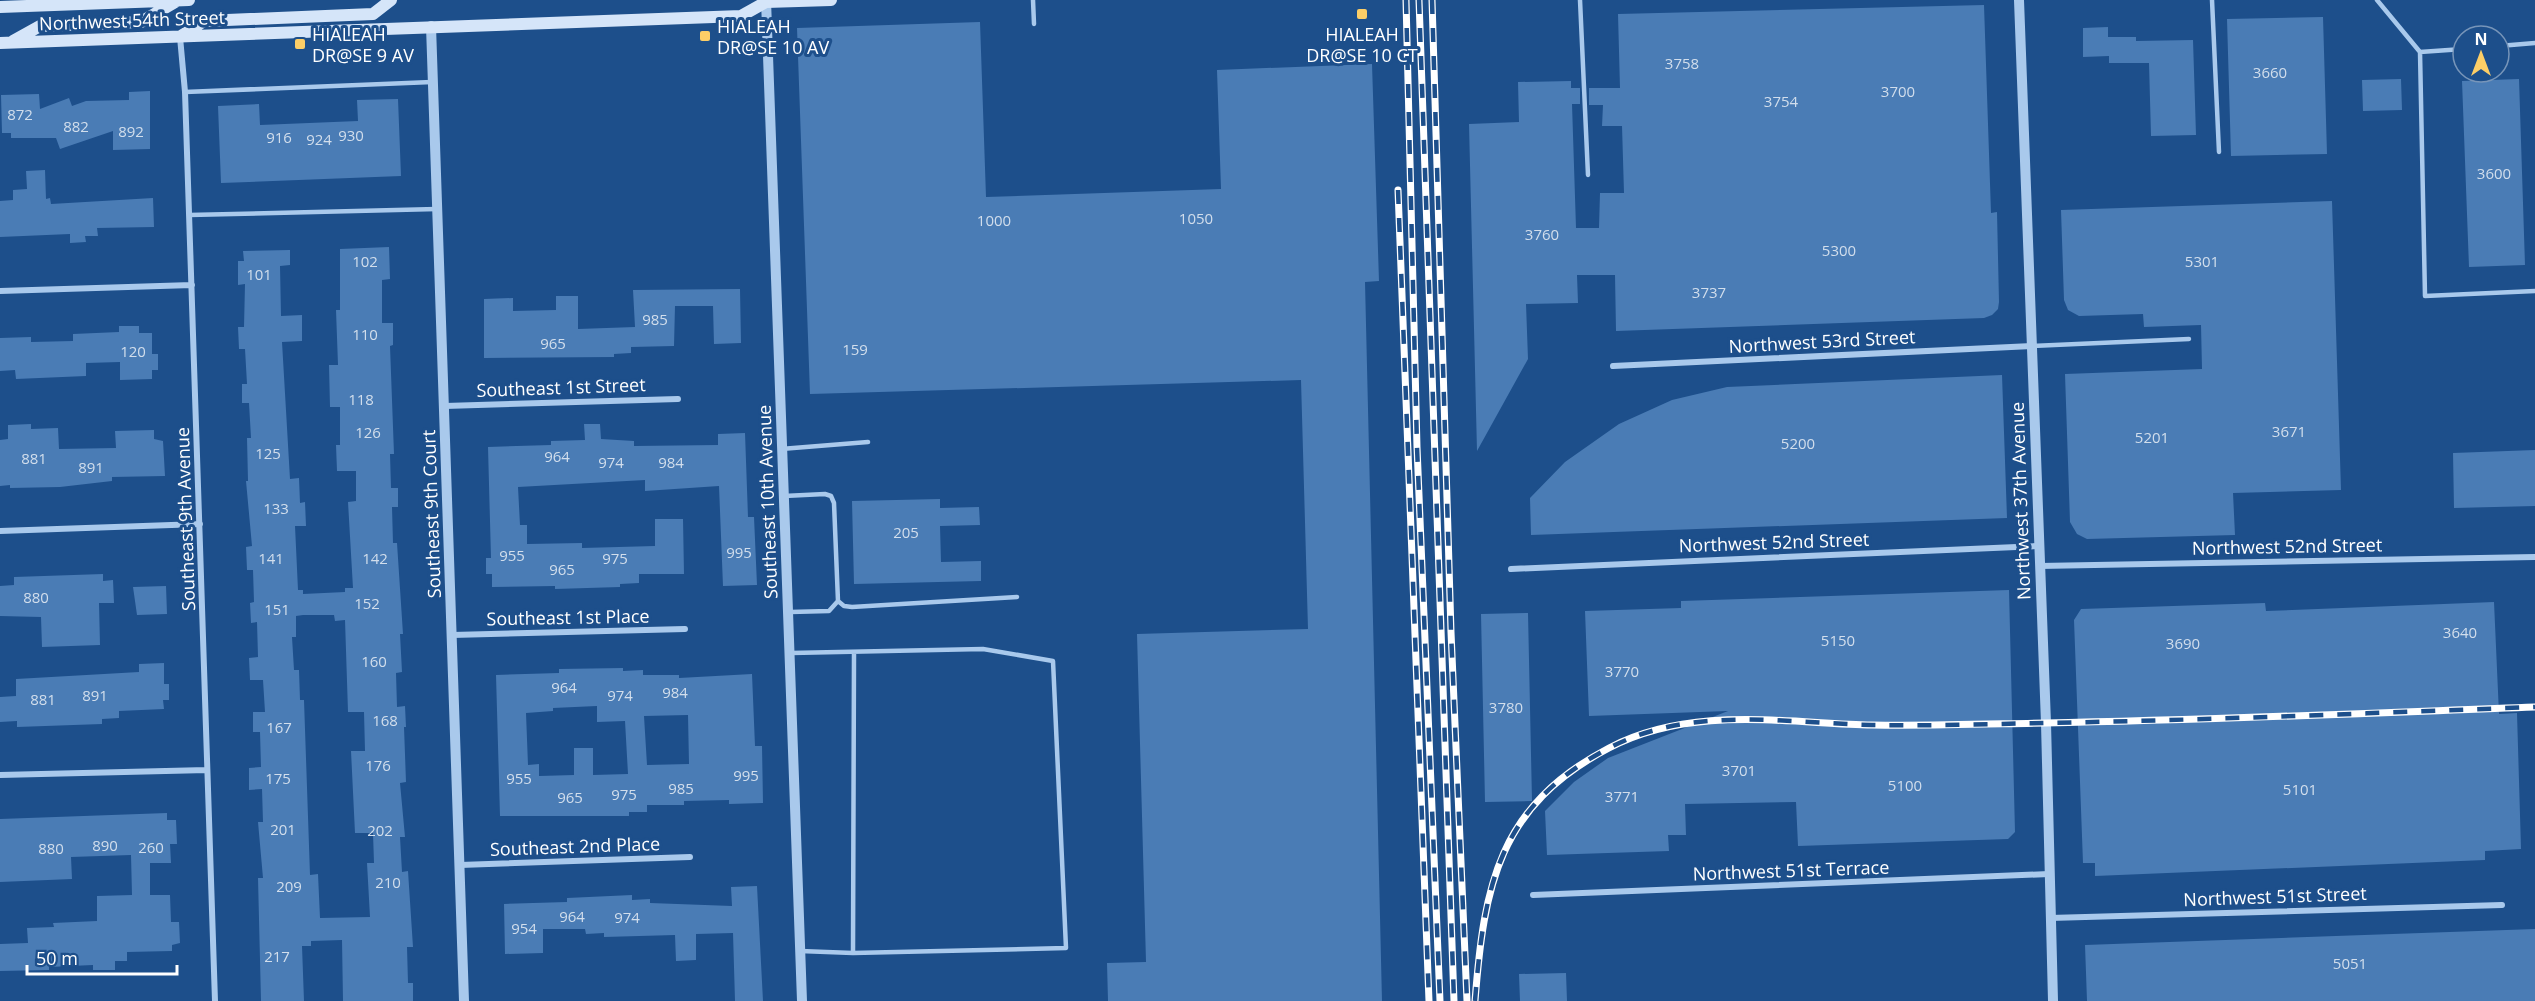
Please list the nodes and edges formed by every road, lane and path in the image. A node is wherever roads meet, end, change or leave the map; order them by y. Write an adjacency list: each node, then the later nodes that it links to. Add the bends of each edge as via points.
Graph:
1 (179, 0): 2 (main road, Northwest 54th Street); 11 (main road, Northwest 54th Street); 15 (main road, via 141,22 40,26)
2 (189, 0)
3 (391, 0): 14 (main road, via 373,14 204,21)
4 (831, 0): 10 (main road, Northwest 54th Street)
5 (1033, 0): 12 (lane)
6 (1581, 0): 23 (lane)
7 (2019, 0): 30 (street, Northwest 37th Avenue)
8 (2212, 0): 22 (lane)
9 (2377, 0): 19 (lane)
10 (765, 1): 13 (main road, Northwest 54th Street, via 741,16); 35 (street, Southeast 10th Avenue)
11 (0, 7)
12 (1034, 24)
13 (431, 26): 14 (main road, Northwest 54th Street); 20 (street, Southeast 9th Court)
14 (180, 36): 15 (main road, Northwest 54th Street); 21 (street, Southeast 9th Avenue)
15 (4, 43)
16 (2535, 43): 17 (lane)
17 (2511, 45)
18 (2451, 50): 19 (lane)
19 (2420, 52): 28 (lane, via 2425,296)
20 (432, 82): 21 (lane); 24 (street, Southeast 9th Court)
21 (185, 92): 25 (street, Southeast 9th Avenue)
22 (2219, 152)
23 (1588, 175)
24 (437, 209): 25 (lane); 33 (street, Southeast 9th Court)
25 (189, 215): 26 (street, Southeast 9th Avenue)
26 (192, 285): 27 (street); 37 (street, Southeast 9th Avenue)
27 (0, 291)
28 (2535, 291)
29 (2189, 339): 30 (lane)
30 (2032, 346): 31 (street, Northwest 53rd Street); 39 (street, Northwest 37th Avenue)
31 (1613, 366)
32 (678, 399): 33 (street, Southeast 1st Street)
33 (445, 406): 47 (street, Southeast 9th Court)
34 (868, 442): 35 (lane)
35 (782, 448): 36 (street, Southeast 10th Avenue)
36 (783, 496): 44 (lane, via 831,496); 45 (street, Southeast 10th Avenue)
37 (200, 524): 38 (street); 50 (street, Southeast 9th Avenue)
38 (0, 531)
39 (2038, 546): 41 (street, Northwest 37th Avenue); 42 (street, Northwest 52nd Street)
40 (2535, 557): 41 (street, Northwest 52nd Street)
41 (2039, 566): 54 (street, Northwest 37th Avenue)
42 (1511, 569)
43 (1017, 597): 44 (lane, via 852,607)
44 (838, 601): 45 (lane, via 829,610)
45 (787, 612): 49 (street, Southeast 10th Avenue)
46 (684, 629): 47 (street, Southeast 1st Place)
47 (452, 634): 53 (street, Southeast 9th Court)
48 (854, 652): 49 (lane); 59 (lane); 59 (lane, via 983,649 1053,661 1066,948)
49 (789, 654): 58 (street, Southeast 10th Avenue)
50 (207, 770): 51 (street); 60 (street, Southeast 9th Avenue)
51 (0, 775)
52 (690, 857): 53 (street, Southeast 2nd Place)
53 (460, 865): 61 (street, Southeast 9th Court)
54 (2049, 874): 55 (street, Northwest 51st Terrace); 57 (street, Northwest 37th Avenue)
55 (1533, 895)
56 (2502, 905): 57 (street, Northwest 51st Street)
57 (2049, 918): 63 (street, Northwest 37th Avenue)
58 (800, 951): 59 (lane); 62 (street, Southeast 10th Avenue)
59 (853, 953)
60 (215, 1001)
61 (464, 1001)
62 (802, 1001)
63 (2053, 1001)

